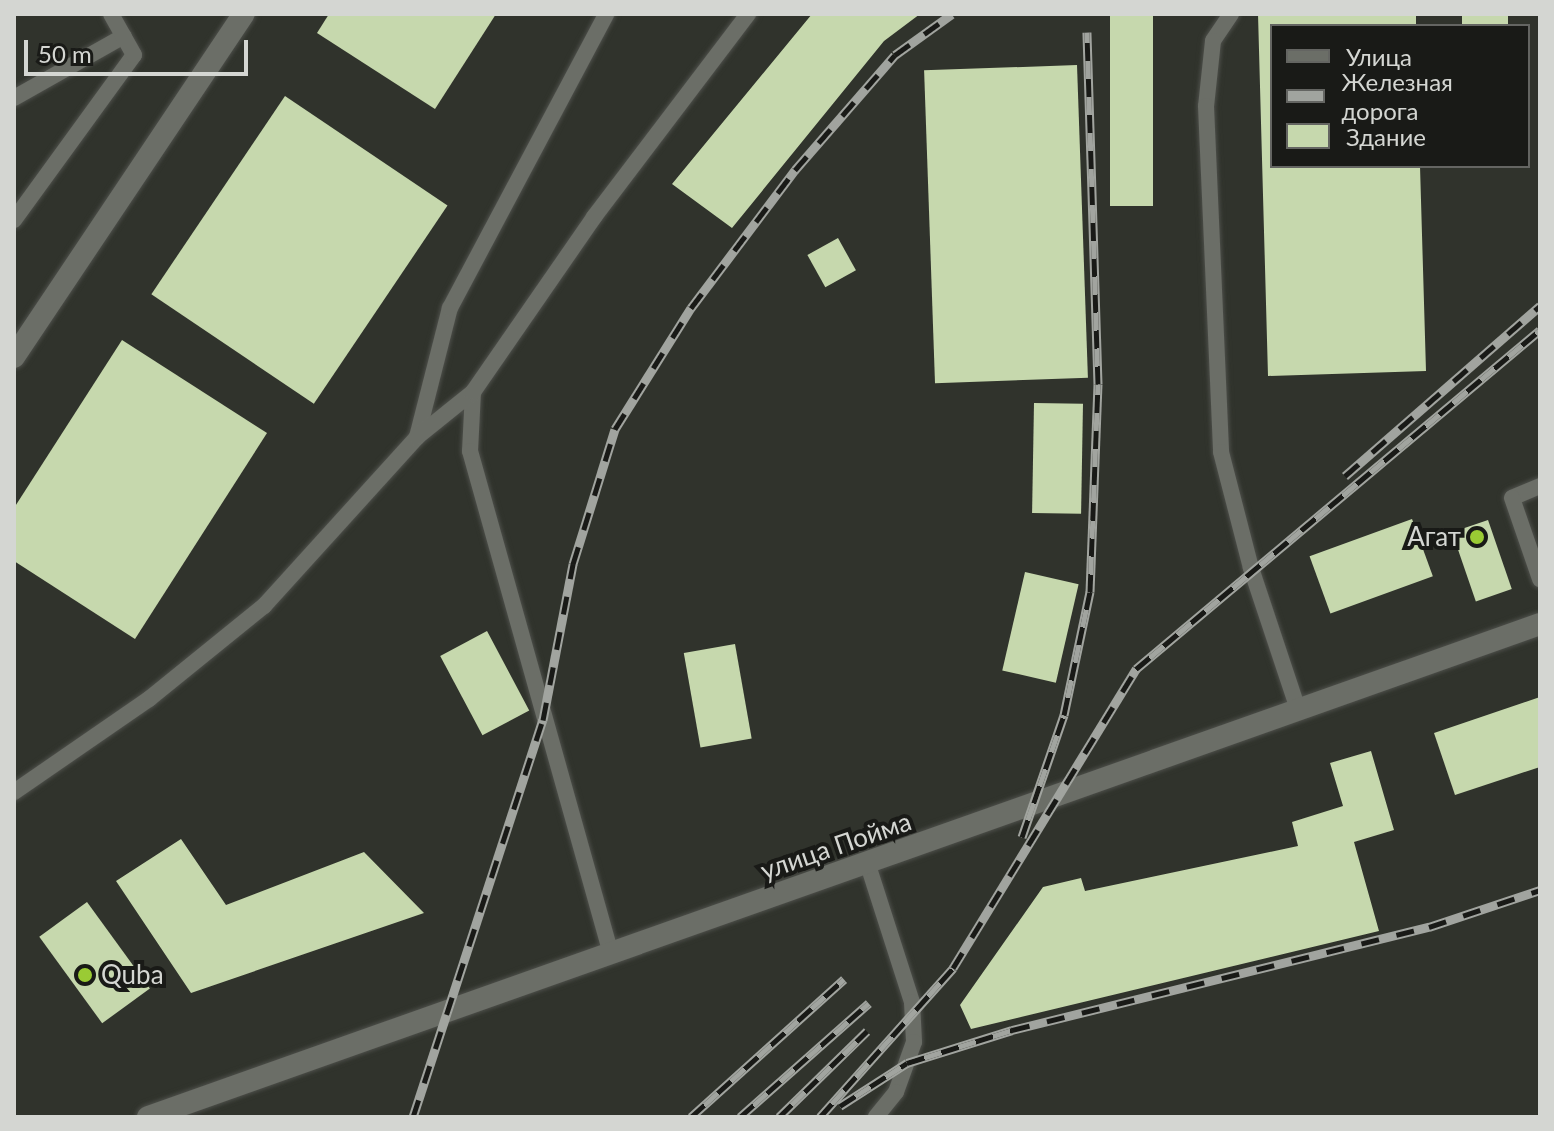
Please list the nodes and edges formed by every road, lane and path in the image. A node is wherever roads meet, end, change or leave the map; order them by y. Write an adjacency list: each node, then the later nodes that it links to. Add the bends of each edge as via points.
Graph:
1 (111, 14): 6 (lane)
2 (244, 14): 11 (main road)
3 (606, 14): 13 (lane, via 450,308)
4 (748, 14): 12 (lane, via 594,217)
5 (1231, 14): 17 (lane, via 1213,41 1206,106 1221,452 1251,568)
6 (124, 36): 7 (lane); 8 (lane, via 134,55)
7 (14, 98)
8 (32, 195): 9 (lane); 10 (lane)
9 (14, 205)
10 (14, 220)
11 (14, 357)
12 (473, 392): 13 (lane); 20 (lane, via 470,451)
13 (417, 437): 18 (lane, via 264,606 149,699)
14 (1540, 486): 15 (lane, via 1512,498)
15 (1540, 579)
16 (1540, 624): 17 (main road, улица Пойма)
17 (1298, 709): 19 (main road, улица Пойма)
18 (14, 792)
19 (868, 865): 20 (main road, улица Пойма); 22 (lane, via 912,1002 914,1042 896,1092)
20 (611, 954): 21 (main road, улица Пойма)
21 (148, 1117)
22 (876, 1117)

